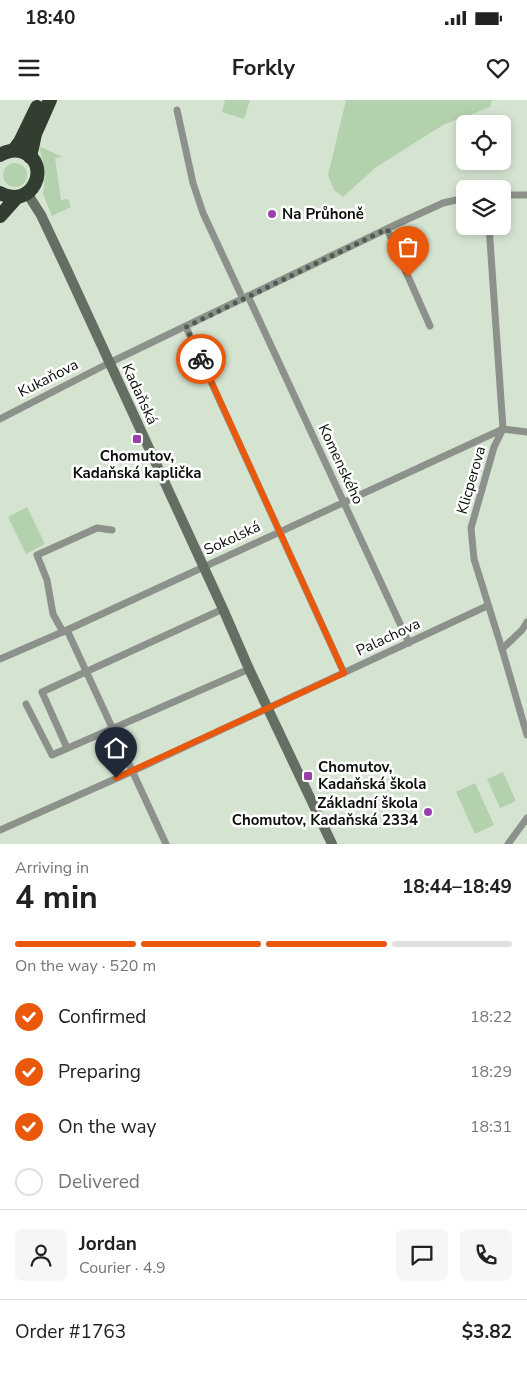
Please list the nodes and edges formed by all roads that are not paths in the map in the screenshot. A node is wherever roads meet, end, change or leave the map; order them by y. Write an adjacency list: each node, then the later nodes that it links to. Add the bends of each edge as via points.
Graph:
1 (40, 100): 4 (highway)
2 (50, 100): 6 (highway, via 35,134)
3 (177, 110): 15 (street, via 192,183)
4 (14, 150): 5 (highway); 6 (highway)
5 (0, 155)
6 (30, 157): 8 (highway, via 37,177 35,184)
7 (0, 193): 8 (highway, via 8,197)
8 (22, 195): 12 (highway); 18 (street, Kadaňská, via 41,215)
9 (527, 195): 10 (street)
10 (511, 196)
11 (456, 200): 13 (street)
12 (0, 216)
13 (387, 229): 15 (street); 16 (street)
14 (490, 235): 20 (street, Klicperova)
15 (245, 298): 17 (street); 22 (street, Komenského)
16 (430, 326)
17 (186, 327): 18 (street); 24 (street)
18 (109, 363): 19 (street, Kukaňova); 25 (street, Kadaňská)
19 (0, 418)
20 (503, 429): 21 (street); 22 (street, Sokolská); 26 (street, Klicperova, via 494,447 471,528 474,559)
21 (527, 432)
22 (344, 503): 24 (street, Sokolská); 30 (street, Komenského)
23 (112, 530): 29 (street, via 97,528 36,555 47,580 53,614)
24 (279, 531): 25 (street, Sokolská); 35 (street)
25 (203, 567): 27 (street, Kadaňská); 29 (street, Sokolská)
26 (487, 606): 30 (street, Palachova); 31 (street, Klicperova)
27 (223, 608): 33 (street, Kadaňská); 34 (street)
28 (527, 622): 31 (street)
29 (65, 631): 32 (street, Sokolská); 34 (street)
30 (409, 643): 35 (street, Palachova)
31 (502, 649): 39 (street, Klicperova)
32 (0, 659)
33 (249, 669): 37 (street, Kadaňská); 38 (street)
34 (87, 670): 38 (street); 40 (street, via 42,692)
35 (344, 673): 37 (street, Palachova)
36 (26, 704): 40 (street, via 52,755)
37 (269, 708): 41 (street, Palachova); 45 (street, Kadaňská)
38 (113, 728): 40 (street); 41 (street)
39 (527, 735)
40 (67, 748)
41 (133, 771): 43 (street, Palachova); 44 (street)
42 (527, 818): 46 (street)
43 (0, 830)
44 (166, 844)
45 (332, 844)
46 (508, 844)

